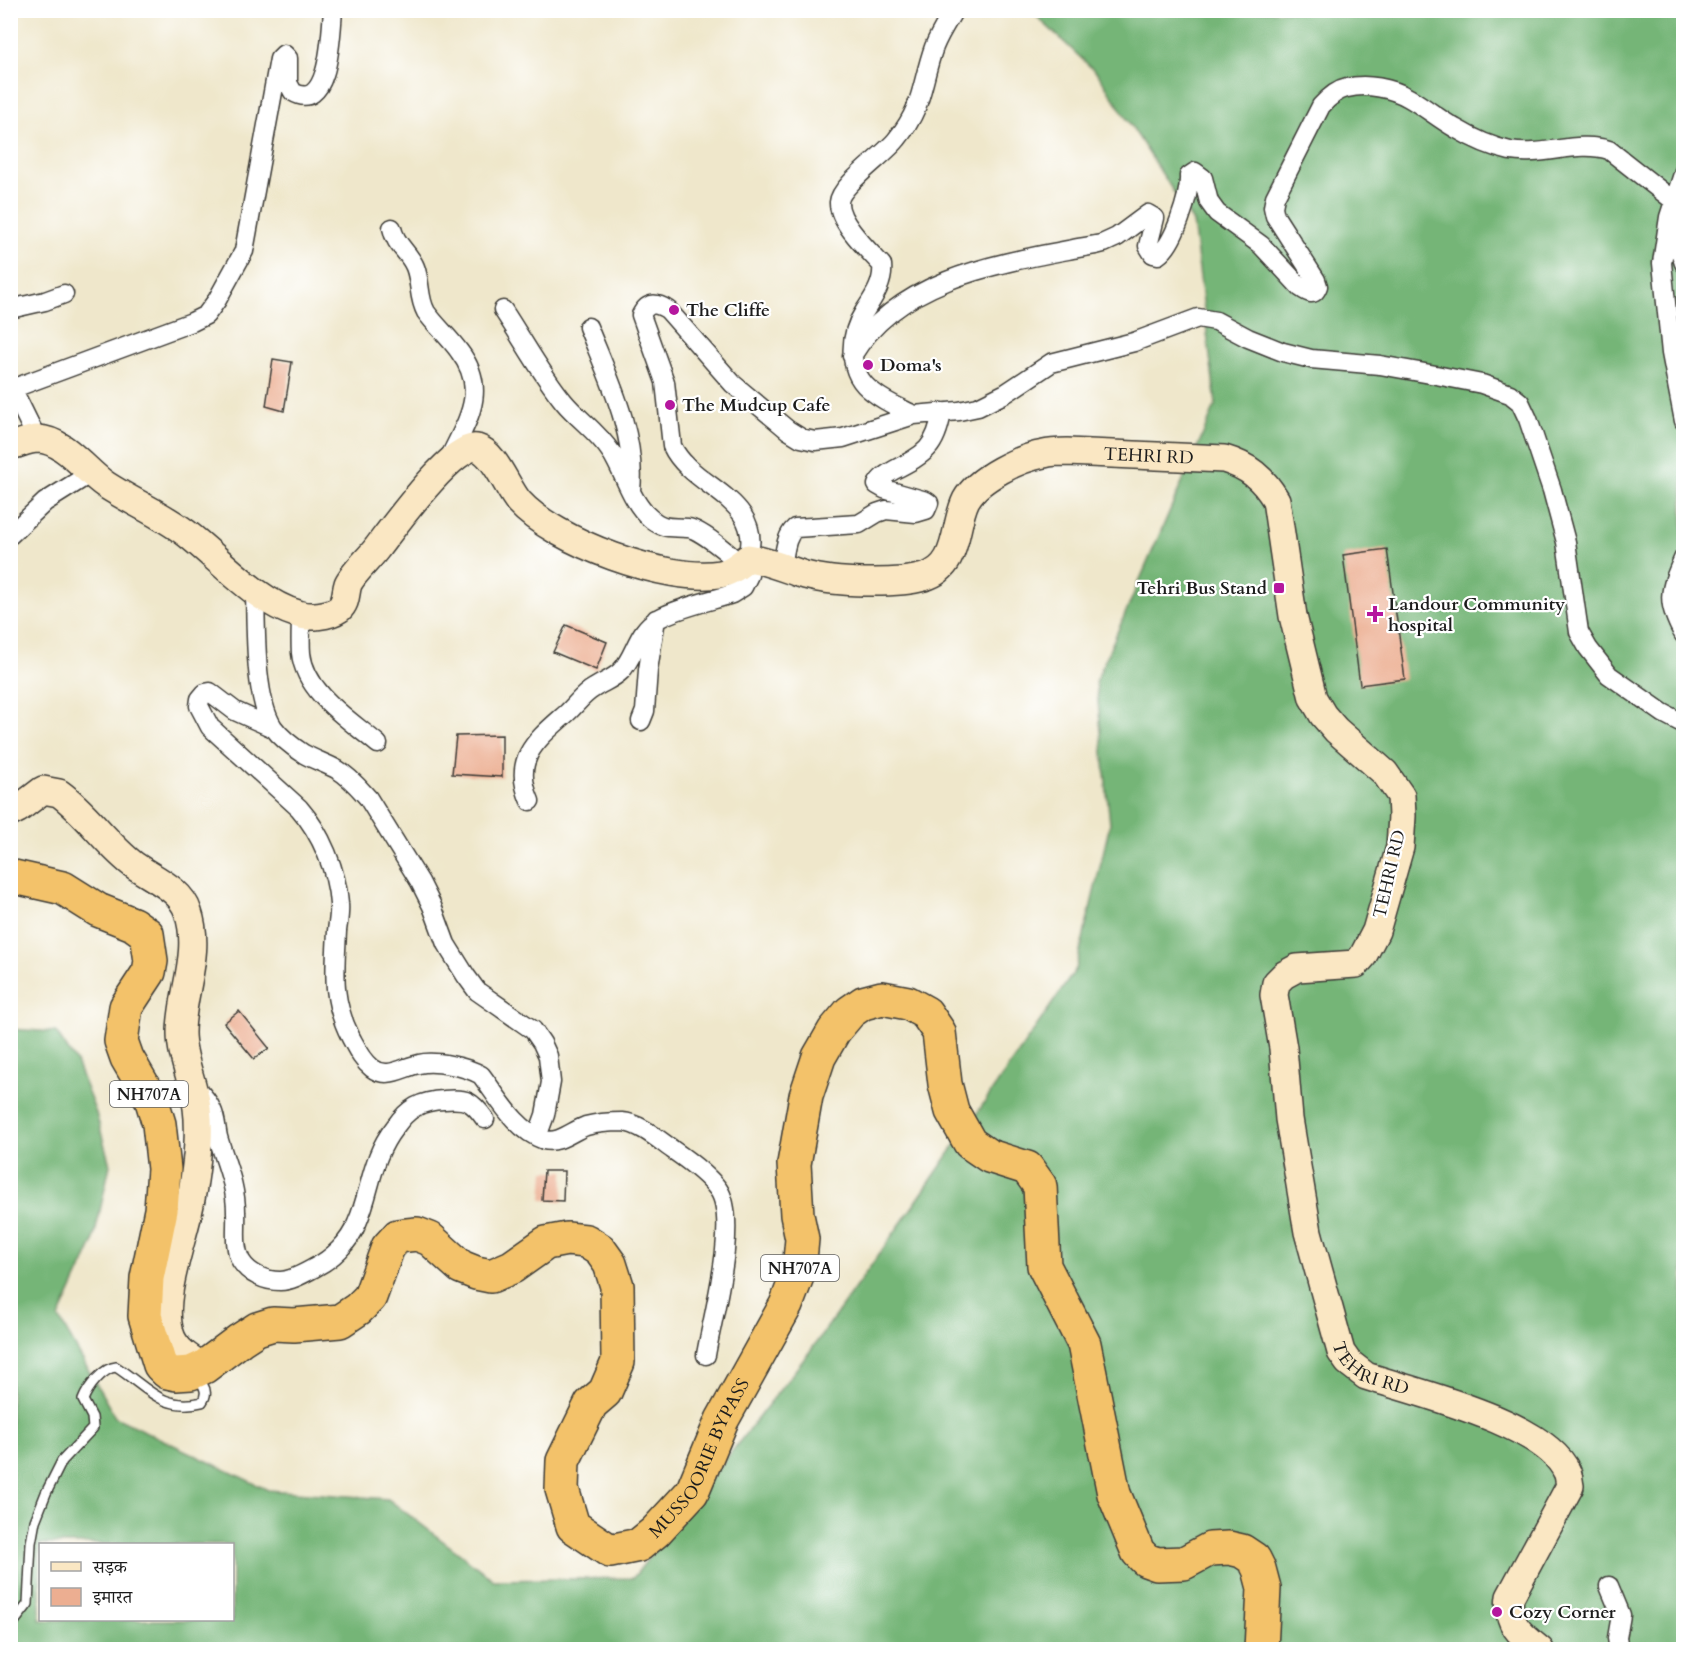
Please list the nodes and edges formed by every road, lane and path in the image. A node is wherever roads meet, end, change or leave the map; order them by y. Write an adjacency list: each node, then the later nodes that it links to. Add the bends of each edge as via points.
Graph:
1 (333, 10): 12 (street, via 326,73 312,95 293,92 288,83 288,58 284,54 279,59 244,251 206,315)
2 (954, 10): 11 (street, via 934,46 914,115 896,140 840,195 842,215 882,265 883,272 856,330)
3 (1683, 171): 4 (street)
4 (1671, 209): 6 (street); 11 (street, via 1609,150 1509,150 1456,129 1408,97 1388,89 1347,88 1321,106 1273,207 1316,280 1318,286 1313,293 1301,288 1261,246 1217,213 1209,202 1203,178 1195,172 1189,176 1188,193 1162,253 1153,254 1148,246 1155,218 1148,214 1104,243 958,275 904,302 870,330); 15 (street, via 1662,263)
5 (392, 228): 18 (street, via 396,243 416,270 426,311 463,355 474,377 470,413)
6 (1683, 263)
7 (64, 294): 8 (street)
8 (10, 309)
9 (503, 310): 20 (street, via 562,400 611,452)
10 (588, 327): 20 (street, via 622,414 633,471)
11 (852, 356): 14 (street, via 861,381 872,392)
12 (12, 386): 16 (street)
13 (942, 412): 14 (street); 24 (street, via 938,434 931,445 877,485 926,501 926,510 886,510 860,524 795,528 787,539); 30 (street, via 978,407 1051,363 1134,342 1198,318 1216,321 1248,338 1311,359 1380,365 1482,384 1510,394 1520,402 1528,419 1552,490 1566,542 1579,632 1609,675)
14 (914, 415): 23 (street, via 843,438 801,438 733,384 668,310 659,304 645,307 641,315 665,382 672,446 691,471 724,494 741,512 752,546)
15 (1683, 421)
16 (37, 439): 17 (street); 19 (street, via 68,452)
17 (10, 446)
18 (446, 466): 23 (street, via 468,448 476,447 492,460 518,501 549,527 633,563 720,574); 26 (street, via 404,511 349,584 339,609)
19 (91, 473): 21 (street, via 45,502); 25 (street, via 184,531)
20 (631, 490): 23 (street, via 649,518 660,525 690,528)
21 (10, 535)
22 (1683, 557): 28 (street, via 1672,582 1670,599 1672,614)
23 (744, 561): 24 (street, TEHRI RD); 27 (street, via 749,575 743,587)
24 (782, 566): 44 (street, TEHRI RD, via 807,575 872,582 930,575 948,558 966,501 974,490 1006,467 1043,454 1224,459 1247,468 1267,486 1276,501 1293,615 1313,698 1336,730 1374,762 1401,796 1400,847 1376,931 1363,956 1356,964 1297,968 1276,983 1274,995 1289,1119 1308,1232 1341,1352 1356,1371 1490,1416 1543,1444 1568,1473 1570,1486 1510,1598 1512,1624)
25 (255, 590): 26 (street, via 272,603); 31 (street, via 258,672)
26 (301, 615): 32 (street, via 301,654 310,681)
27 (656, 619): 29 (street); 33 (street, via 640,637 621,672 585,694 532,747 523,775)
28 (1683, 635)
29 (641, 721)
30 (1683, 724)
31 (273, 728): 38 (street, via 305,754 347,776 368,798 420,882 446,944 466,976 477,991 533,1030 542,1043 551,1082); 38 (street, via 235,711 210,692 200,699 199,706 210,727 299,808 321,843 339,904 334,978 338,1004 364,1060 380,1073 426,1063 474,1071 515,1119)
32 (378, 744)
33 (530, 801)
34 (10, 813): 36 (street, via 43,790 59,793 133,864 180,898 188,911 193,950 181,1031)
35 (10, 876): 40 (highway, NH707A, via 63,888 147,934 149,972 126,1007 121,1041 152,1101 164,1169 145,1316 160,1365 176,1374)
36 (192, 1086): 37 (street, via 214,1112 235,1193 236,1244 241,1261 256,1276 280,1281 318,1266 349,1238 382,1145 410,1109 430,1100 464,1100); 40 (street, via 197,1110 197,1152 168,1312 170,1333)
37 (486, 1119)
38 (537, 1137): 39 (street, via 554,1141 585,1126 626,1122 684,1158 718,1190 727,1227)
39 (705, 1355)
40 (197, 1370): 42 (lane, via 206,1396 202,1402 190,1405 163,1400 116,1367 107,1368 85,1395 83,1400 93,1428 62,1461 46,1493 31,1544 27,1604); 43 (highway, MUSSOORIE BYPASS / NH707A, via 257,1329 273,1324 340,1321 349,1315 370,1297 388,1247 398,1236 417,1234 430,1239 461,1267 491,1276 512,1267 546,1243 586,1241 600,1250 610,1264 617,1286 618,1362 605,1392 591,1404 563,1461 562,1489 573,1526 597,1544 610,1551 639,1545 692,1492 722,1420 778,1320 799,1271 802,1239 794,1164 806,1096 819,1057 834,1031 863,1002 882,998 908,1003 926,1013 939,1032 952,1111 970,1143 989,1156 1027,1168 1040,1186 1044,1266 1084,1344 1113,1494 1138,1552 1157,1564 1184,1563 1210,1549 1229,1548 1254,1559 1264,1588)
41 (1609, 1586): 45 (street, via 1621,1614)
42 (10, 1628)
43 (1261, 1650)
44 (1540, 1650)
45 (1619, 1650)

